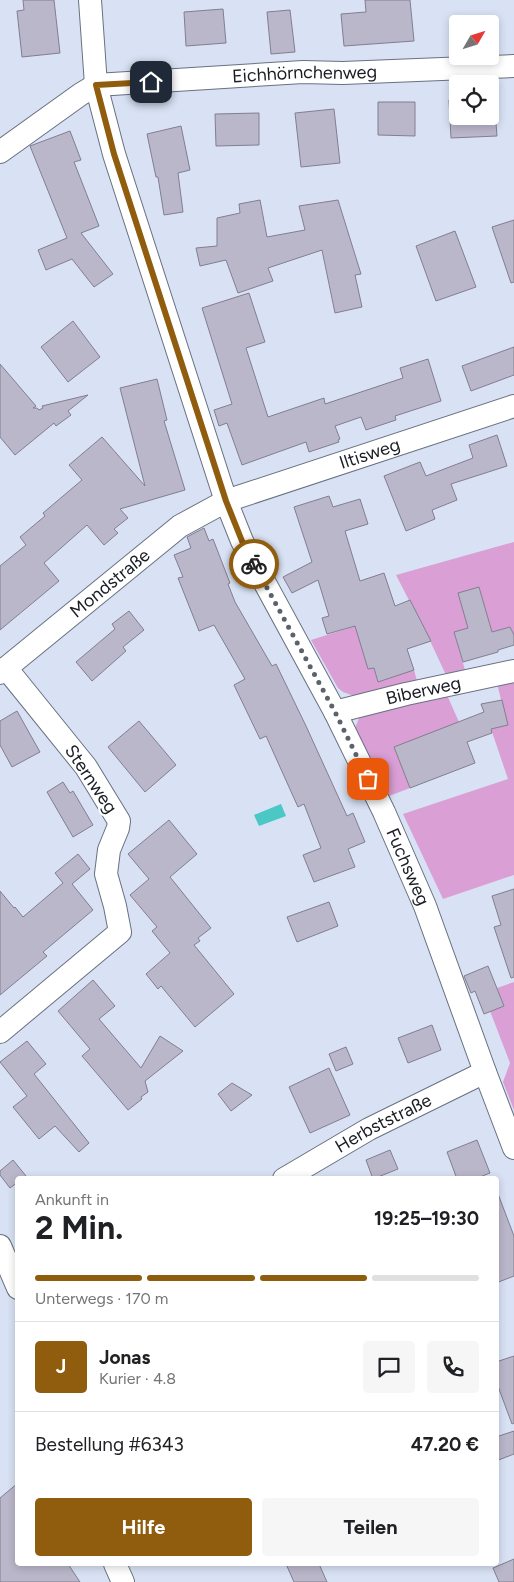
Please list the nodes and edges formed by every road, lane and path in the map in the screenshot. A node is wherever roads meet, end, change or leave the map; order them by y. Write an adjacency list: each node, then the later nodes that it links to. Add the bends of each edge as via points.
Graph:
1 (90, 0): 3 (street, Fuchsweg)
2 (514, 66): 3 (street, Eichhörnchenweg, via 303,72)
3 (96, 85): 4 (street); 6 (street, Fuchsweg, via 114,154)
4 (0, 152)
5 (514, 406): 6 (street, Iltisweg)
6 (226, 501): 7 (street, Mondstraße, via 180,526); 9 (street, Fuchsweg, via 242,541)
7 (3, 670): 10 (street, Sternweg, via 86,766 118,821 106,874 120,932)
8 (514, 671): 9 (street, Biberweg)
9 (335, 712): 11 (street, Fuchsweg, via 425,906)
10 (0, 1032)
11 (485, 1072): 12 (street, Fuchsweg); 13 (street, Herbststraße, via 369,1129)
12 (514, 1148)
13 (289, 1176)
14 (0, 1246): 15 (street)
15 (15, 1281)
16 (116, 1566): 17 (street)
17 (123, 1582)

